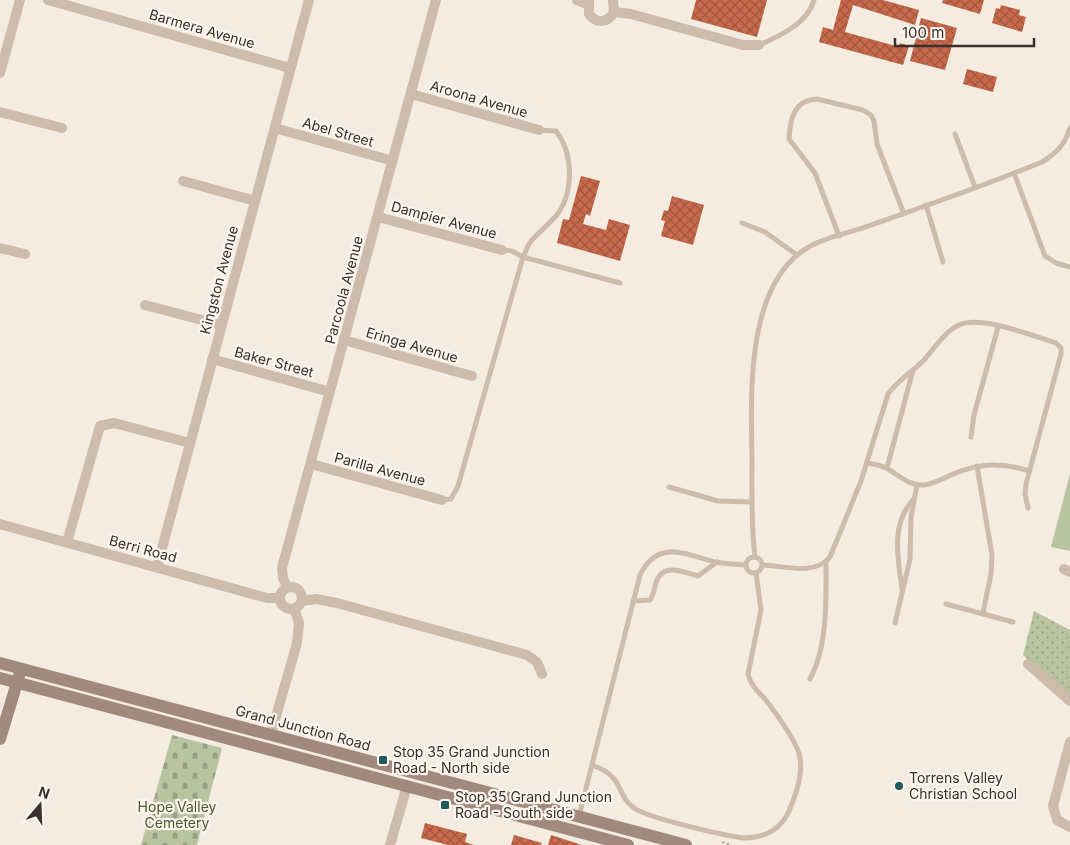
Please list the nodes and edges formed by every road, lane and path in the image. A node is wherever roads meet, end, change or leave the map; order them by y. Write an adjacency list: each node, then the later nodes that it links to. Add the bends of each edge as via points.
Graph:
1 (20, 0): 12 (street)
2 (48, 0): 11 (street, Barmera Avenue)
3 (309, 0): 11 (street, Kingston Avenue)
4 (436, 0): 13 (street, Parcoola Avenue)
5 (577, 0): 8 (street)
6 (613, 0): 9 (street)
7 (814, 0): 10 (lane, via 812,9 800,22)
8 (588, 2): 9 (street, via 588,14 596,20 608,20)
9 (614, 12): 10 (street, via 743,45)
10 (759, 45)
11 (290, 68): 16 (street, Kingston Avenue)
12 (0, 74)
13 (411, 94): 18 (street, Aroona Avenue); 20 (street, Parcoola Avenue)
14 (0, 112): 15 (street)
15 (62, 128)
16 (275, 128): 20 (street, Abel Street); 24 (street, Kingston Avenue)
17 (1070, 128): 21 (lane, via 1066,141 1052,156)
18 (539, 130): 34 (lane, via 556,131 560,136 568,157 569,182 558,214 532,240)
19 (956, 134): 23 (lane)
20 (393, 162): 27 (street, Parcoola Avenue)
21 (1014, 173): 23 (lane); 36 (lane, via 1045,256)
22 (183, 181): 24 (street)
23 (975, 187): 25 (lane)
24 (255, 201): 39 (street, Kingston Avenue)
25 (926, 205): 26 (lane); 35 (lane)
26 (904, 214): 29 (lane); 29 (lane, via 877,144 871,115 810,99 795,109 788,139 815,172)
27 (378, 217): 31 (street, Dampier Avenue); 41 (street, Parcoola Avenue)
28 (742, 223): 33 (lane, via 765,232)
29 (839, 236): 33 (lane, via 815,244)
30 (0, 248): 32 (street)
31 (502, 250): 34 (lane)
32 (26, 254)
33 (797, 255): 57 (lane, via 774,284 758,338 752,386)
34 (523, 257): 37 (lane); 56 (lane, via 458,486 451,499)
35 (944, 262)
36 (1070, 267)
37 (620, 283)
38 (146, 305): 39 (street)
39 (221, 325): 42 (street, Kingston Avenue)
40 (998, 327): 43 (lane, via 981,322 959,325 950,330); 46 (lane); 52 (lane, via 1056,343 1060,348)
41 (344, 340): 44 (street, Eringa Avenue); 45 (street, Parcoola Avenue)
42 (212, 359): 45 (street, Baker Street); 47 (street, Kingston Avenue)
43 (912, 370): 48 (lane, via 896,382 888,394); 51 (lane)
44 (472, 376)
45 (330, 392): 49 (street, Parcoola Avenue)
46 (971, 436)
47 (190, 443): 60 (street, via 114,423 100,426); 66 (street, Kingston Avenue)
48 (867, 463): 51 (lane); 63 (lane)
49 (311, 464): 56 (street, Parilla Avenue); 68 (street, Parcoola Avenue, via 282,568)
50 (977, 466): 52 (lane, via 993,463); 53 (lane, via 926,485); 74 (lane, via 992,554)
51 (887, 468): 53 (lane)
52 (1029, 471): 58 (lane, via 1025,494)
53 (917, 485): 55 (lane)
54 (669, 487): 57 (lane, via 718,501)
55 (914, 499): 69 (lane, via 910,560); 69 (lane, via 901,519 898,536)
56 (442, 500)
57 (752, 502): 61 (lane)
58 (1028, 508)
59 (0, 524): 60 (street, Berri Road)
60 (67, 542): 66 (street, Berri Road)
61 (755, 557): 64 (lane); 65 (lane, via 748,560)
62 (717, 562): 65 (lane); 71 (lane, via 698,576 668,570 657,578 650,600); 71 (lane, via 671,551 660,553 644,566)
63 (826, 562): 64 (lane, via 819,567 808,568); 82 (lane, via 822,641)
64 (763, 565): 67 (lane)
65 (746, 566): 67 (lane)
66 (157, 567): 70 (street, Berri Road, via 267,598)
67 (756, 574): 89 (lane, via 761,610 748,674 750,684 776,714 801,759 800,776 784,821 773,832 743,838 643,812 628,802 614,776)
68 (287, 587): 70 (street); 72 (street, via 297,588 301,595)
69 (902, 592): 76 (lane)
70 (280, 598): 72 (street, via 283,606)
71 (633, 601): 89 (lane)
72 (298, 604): 80 (street, via 316,599 337,603 527,655 537,662); 85 (street, via 297,643)
73 (946, 604): 74 (lane)
74 (983, 613): 75 (lane)
75 (1013, 622)
76 (895, 623)
77 (0, 663): 79 (main road, Grand Junction Road)
78 (1028, 664): 84 (street)
79 (21, 668): 83 (main road); 85 (main road, Grand Junction Road)
80 (542, 674)
81 (0, 678): 83 (main road, Grand Junction Road)
82 (810, 679)
83 (17, 682): 86 (main road); 88 (main road, Grand Junction Road)
84 (1070, 701)
85 (272, 734): 88 (main road); 90 (main road, Grand Junction Road)
86 (0, 739)
87 (1070, 742): 93 (street, via 1053,806 1057,820)
88 (268, 748): 91 (main road, Grand Junction Road)
89 (592, 765): 92 (lane)
90 (410, 772): 91 (main road); 92 (main road, Grand Junction Road)
91 (407, 786): 94 (main road, Grand Junction Road); 96 (street)
92 (579, 816): 94 (main road); 95 (main road, Grand Junction Road)
93 (1070, 827)
94 (574, 831): 97 (main road, Grand Junction Road)
95 (682, 844)
96 (390, 845)
97 (628, 845)

